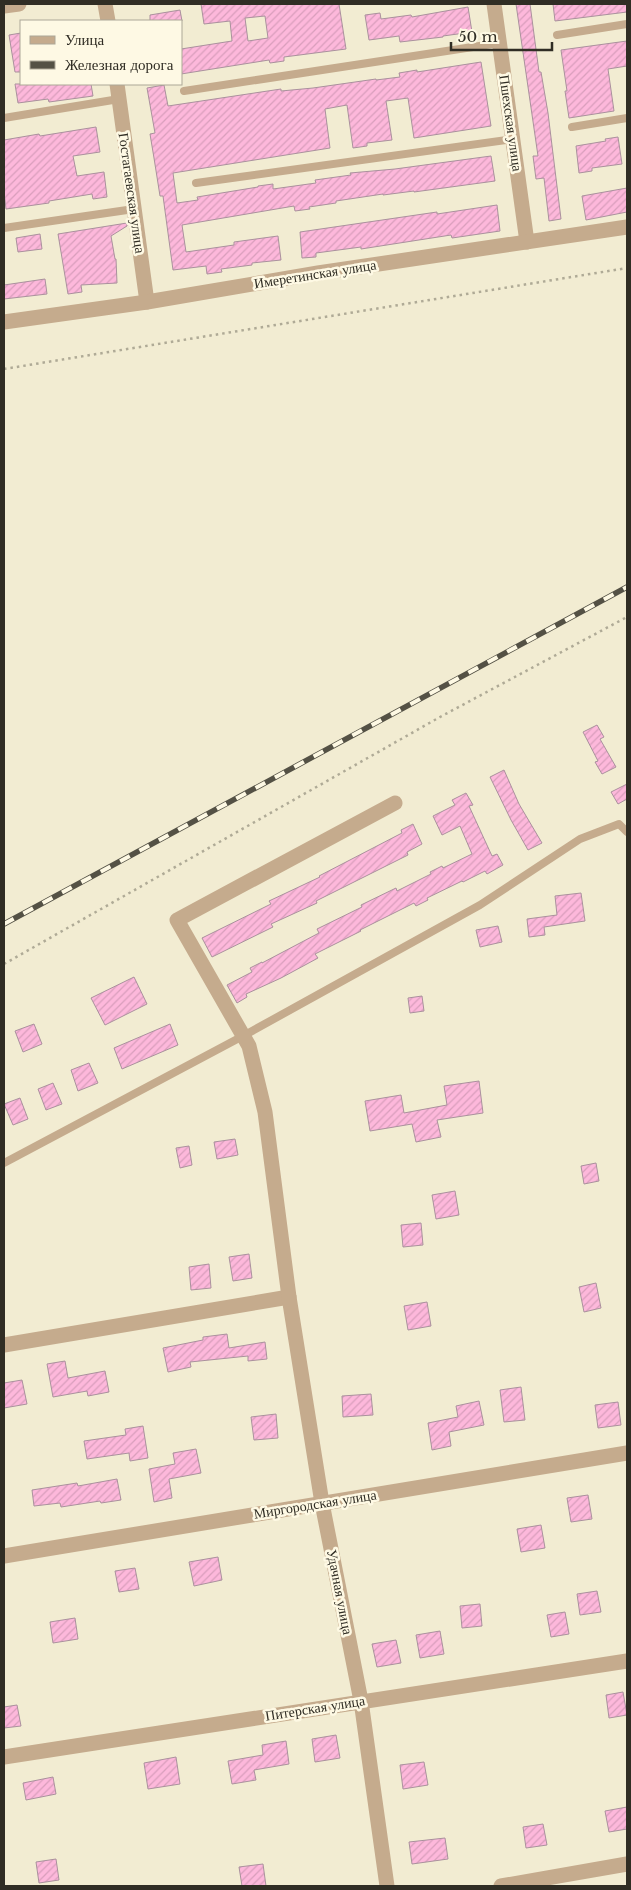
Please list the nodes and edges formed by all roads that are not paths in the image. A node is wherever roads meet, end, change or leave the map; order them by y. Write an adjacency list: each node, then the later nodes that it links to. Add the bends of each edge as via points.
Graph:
1 (19, 4): 4 (street)
2 (105, 4): 5 (street)
3 (494, 4): 8 (street, Пшехская улица)
4 (4, 6)
5 (108, 20)
6 (627, 24): 7 (lane)
7 (557, 35)
8 (499, 43): 9 (lane); 14 (street, Пшехская улица)
9 (184, 90)
10 (118, 91): 11 (lane); 16 (street, Гостагаевская улица)
11 (4, 118)
12 (627, 118): 13 (lane)
13 (572, 127)
14 (513, 139): 15 (lane); 19 (street, Пшехская улица)
15 (196, 182)
16 (134, 208): 18 (lane); 20 (street, Гостагаевская улица)
17 (627, 227): 19 (street, Имеретинская улица)
18 (4, 228)
19 (527, 242): 20 (street, Имеретинская улица)
20 (147, 302): 21 (street, Имеретинская улица)
21 (4, 322)
22 (395, 803): 24 (street, Удачная улица, via 178,920)
23 (627, 832): 24 (lane, via 619,824 580,839 480,905)
24 (243, 1036): 25 (lane); 26 (street, Удачная улица, via 249,1046 265,1112)
25 (4, 1163)
26 (289, 1297): 27 (street); 29 (street, Удачная улица)
27 (4, 1345)
28 (627, 1453): 29 (street, Миргородская улица)
29 (322, 1503): 30 (street, Миргородская улица); 32 (street, Удачная улица)
30 (4, 1556)
31 (627, 1661): 32 (street, Питерская улица)
32 (361, 1701): 33 (street, Питерская улица); 35 (street, Удачная улица)
33 (4, 1757)
34 (627, 1864): 36 (street)
35 (387, 1886)
36 (502, 1886)

